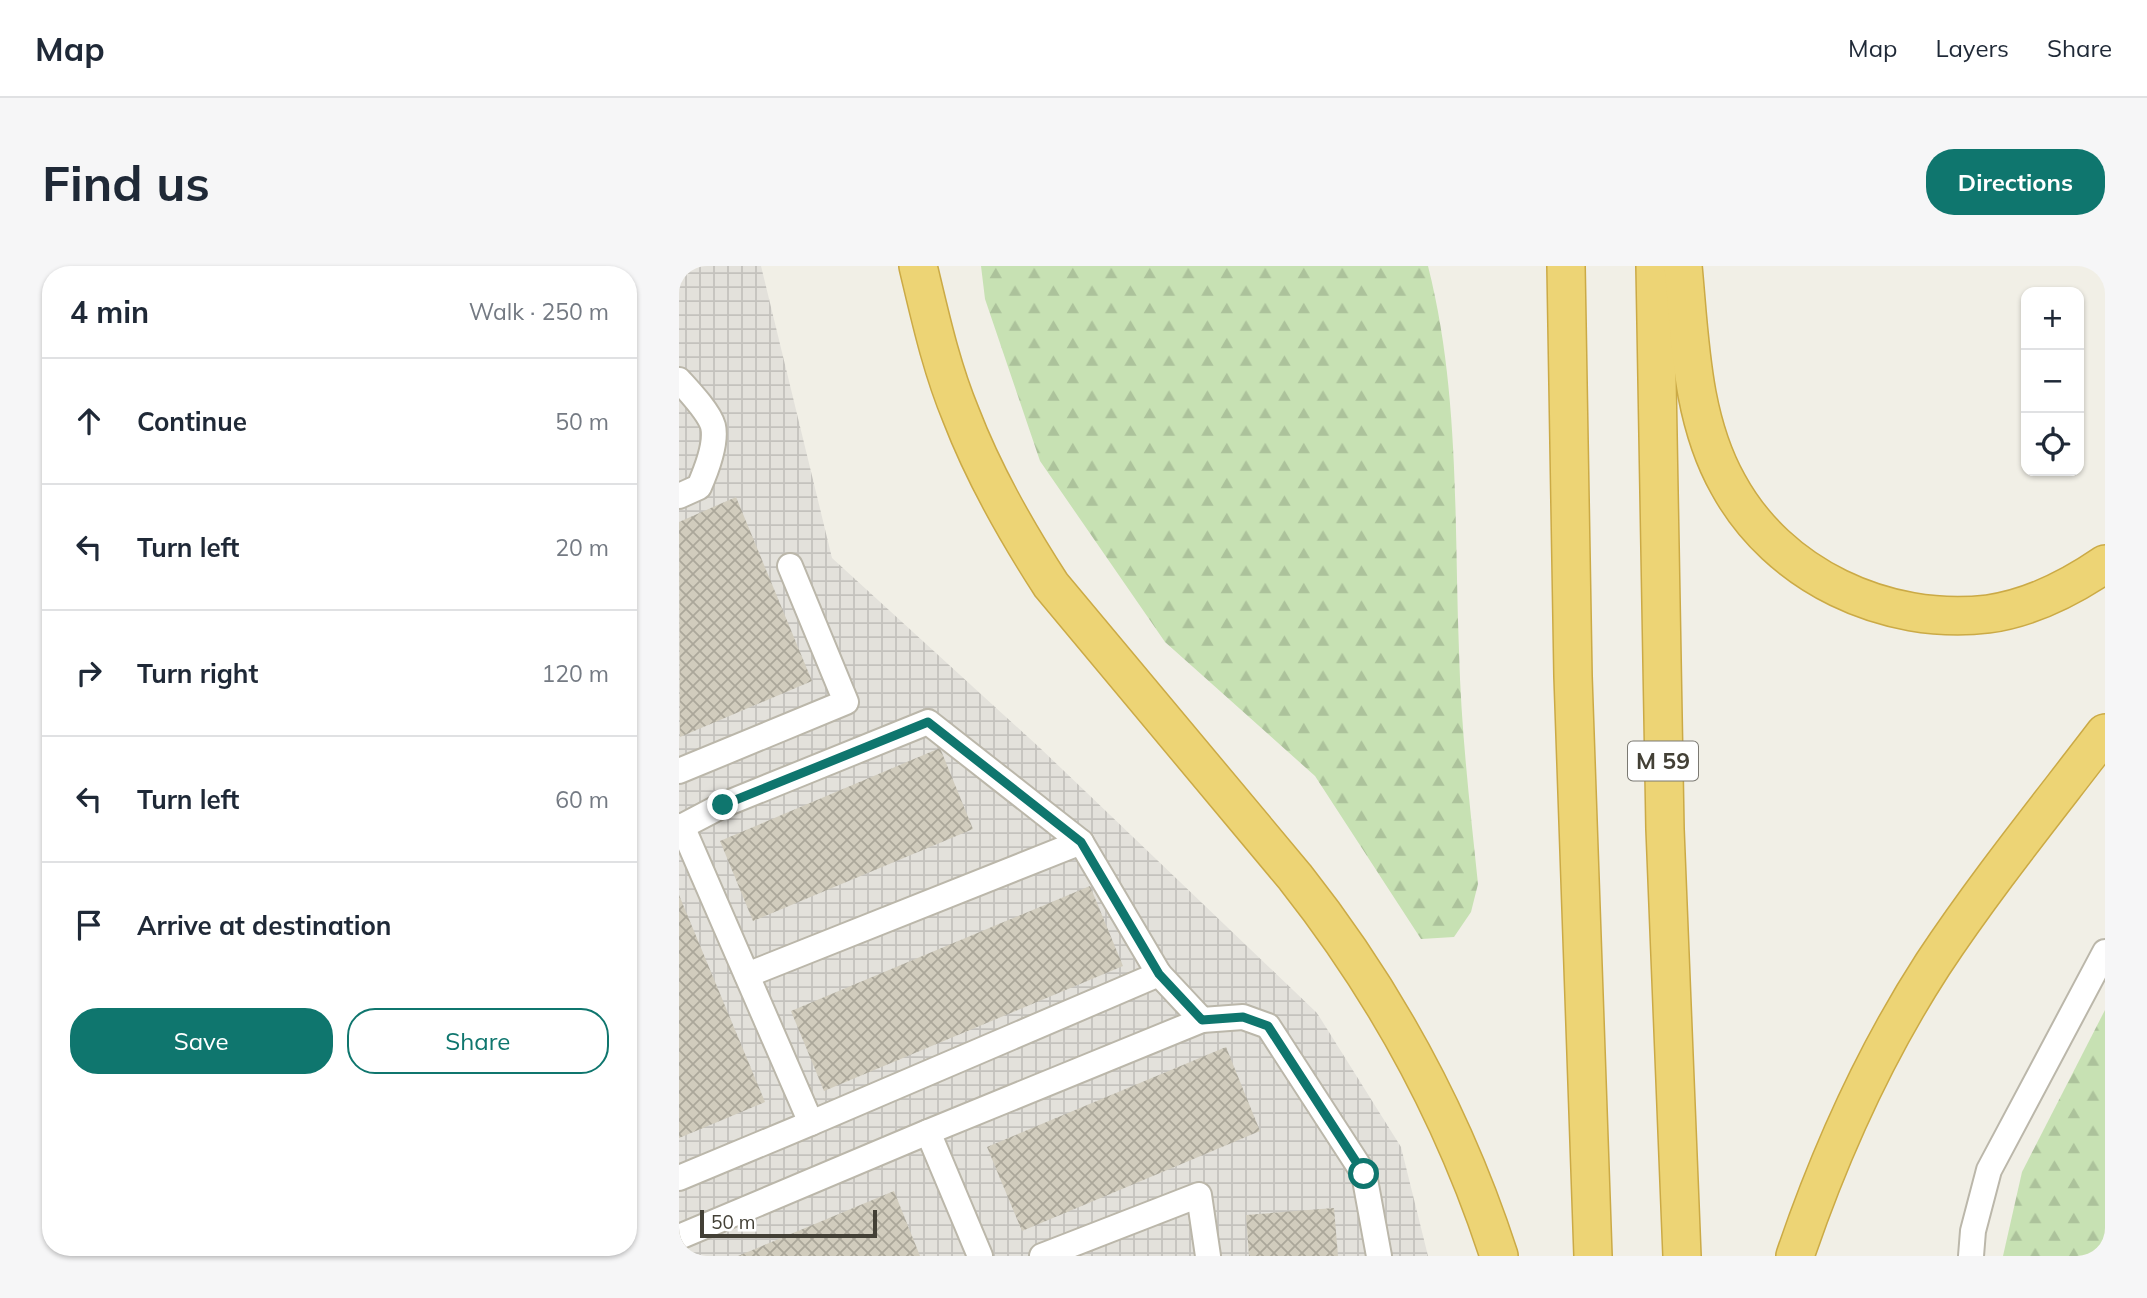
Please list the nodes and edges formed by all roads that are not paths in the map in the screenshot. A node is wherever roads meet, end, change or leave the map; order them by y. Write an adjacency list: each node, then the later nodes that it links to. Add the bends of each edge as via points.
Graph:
1 (918, 266): 25 (highway, via 960,414 1026,547 1051,585 1333,925 1415,1055 1484,1209)
2 (1566, 266): 26 (highway, via 1575,770)
3 (1654, 266): 27 (highway, M 59, via 1665,829)
4 (1683, 266): 7 (highway, via 1695,383 1714,453 1749,515 1809,571 1890,608 1958,616 1991,613 2053,595)
5 (679, 380): 6 (lane, via 713,426 710,460 699,487)
6 (679, 496)
7 (2105, 564)
8 (790, 566): 10 (lane, via 846,702)
9 (2105, 733): 28 (highway, via 1969,912 1903,1014 1852,1109)
10 (679, 771)
11 (681, 827): 12 (lane, via 723,805 928,722); 15 (lane)
12 (1081, 842): 14 (lane); 15 (lane)
13 (2105, 951): 29 (lane, via 1989,1170)
14 (1159, 974): 16 (lane); 17 (lane)
15 (747, 975): 17 (lane)
16 (1202, 1020): 18 (lane); 24 (lane, via 1243,1017 1268,1026 1364,1174)
17 (811, 1123): 19 (lane)
18 (928, 1132): 20 (lane); 21 (lane)
19 (679, 1178)
20 (679, 1237)
21 (979, 1256)
22 (1042, 1256): 23 (lane, via 1199,1195)
23 (1208, 1256)
24 (1379, 1256)
25 (1499, 1256)
26 (1593, 1256)
27 (1682, 1256)
28 (1795, 1256)
29 (1971, 1256)

